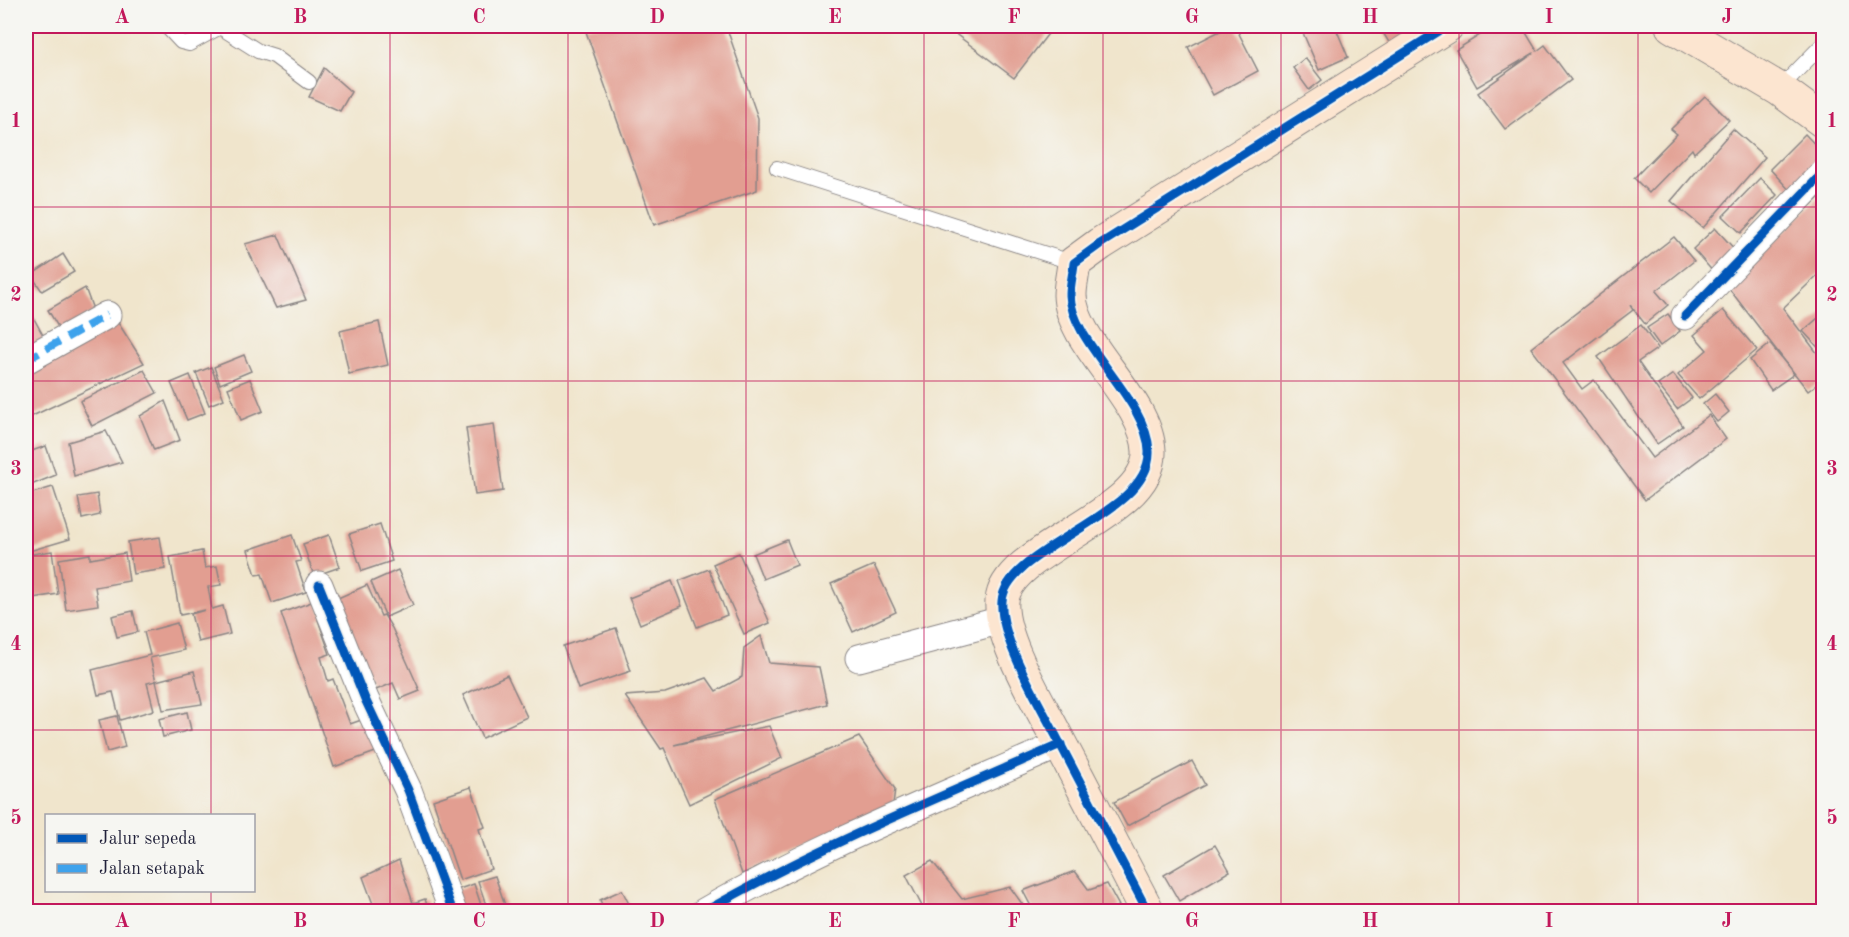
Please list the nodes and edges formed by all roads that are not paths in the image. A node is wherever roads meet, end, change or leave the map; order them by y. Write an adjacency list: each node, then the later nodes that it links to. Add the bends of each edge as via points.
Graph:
1 (166, 26): 5 (lane, via 181,42 189,44 214,29 224,28 258,51 274,56)
2 (1448, 26): 10 (street)
3 (1672, 26): 6 (street)
4 (1824, 43): 6 (lane)
5 (309, 82)
6 (1779, 89): 7 (street)
7 (1824, 122)
8 (777, 168): 10 (lane)
9 (1824, 172): 12 (street)
10 (1074, 263): 15 (street, via 1070,296 1076,320 1143,426 1149,453 1142,479 1115,506 1046,551 1009,581 1002,598)
11 (107, 315): 13 (street)
12 (1685, 316)
13 (26, 360)
14 (319, 585): 18 (street, via 412,801)
15 (1002, 620): 16 (street); 17 (street)
16 (859, 658)
17 (1060, 744): 19 (street, via 883,822 748,886); 20 (street)
18 (453, 912)
19 (704, 912)
20 (1148, 912)

